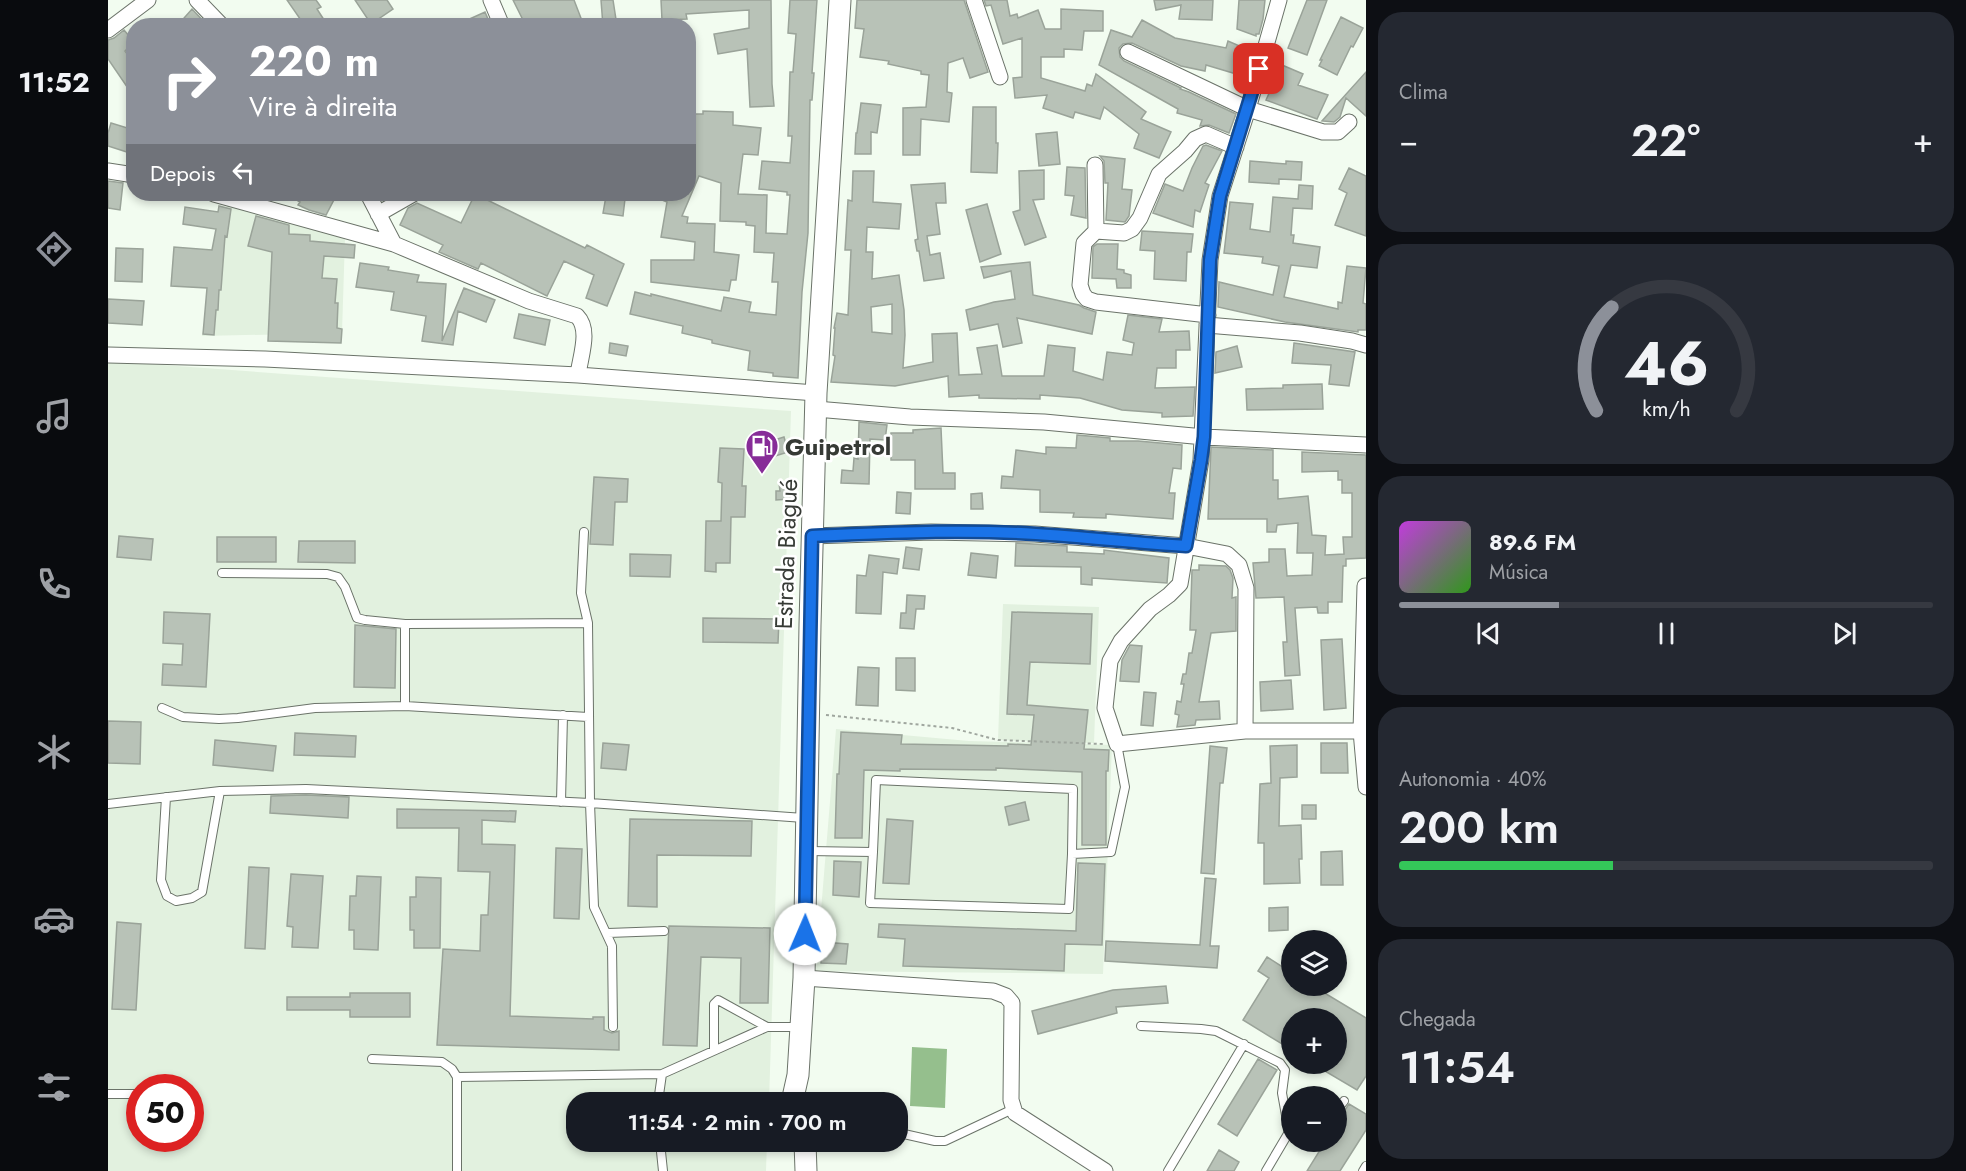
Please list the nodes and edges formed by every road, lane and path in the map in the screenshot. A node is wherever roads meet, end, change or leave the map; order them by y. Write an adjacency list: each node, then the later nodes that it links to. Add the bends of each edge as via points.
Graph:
1 (148, 0): 9 (street)
2 (196, 0): 7 (street)
3 (491, 0): 8 (street)
4 (840, 0): 28 (main road, Estrada Biagué)
5 (974, 0): 11 (street)
6 (1279, 0): 12 (street)
7 (214, 18)
8 (499, 18)
9 (108, 30)
10 (1128, 52): 12 (street)
11 (1000, 77)
12 (1248, 109): 13 (street, via 1323,132 1338,132); 14 (street)
13 (1349, 122)
14 (1236, 147): 22 (street, via 1206,134 1196,139 1159,174 1132,229 1124,233); 24 (street, via 1220,196 1210,260)
15 (1095, 165): 22 (street)
16 (108, 171): 17 (street)
17 (126, 174)
18 (239, 201): 23 (street)
19 (372, 201): 21 (street)
20 (401, 201): 21 (street)
21 (378, 214): 23 (street)
22 (1096, 231): 24 (street, via 1084,243 1080,285 1087,299)
23 (394, 244): 27 (street, via 529,301 577,316 584,329)
24 (1207, 320): 25 (street); 29 (street)
25 (1366, 345)
26 (108, 356): 27 (street, via 265,359)
27 (578, 375): 28 (street)
28 (816, 401): 29 (street, via 910,417 1044,422); 32 (main road, Estrada Biagué)
29 (1204, 437): 30 (street); 33 (street)
30 (1366, 445)
31 (584, 532): 36 (lane, via 581,593)
32 (812, 536): 33 (street, via 1035,534); 41 (main road, Estrada Biagué)
33 (1186, 546): 44 (street, via 1227,554 1239,565 1246,588); 46 (street, via 1180,584 1150,609 1121,641 1110,661 1105,708)
34 (222, 573): 37 (lane, via 338,577 357,618)
35 (1365, 586): 38 (street)
36 (588, 623): 37 (lane); 43 (lane)
37 (405, 624): 39 (lane)
38 (1364, 678): 45 (street)
39 (405, 706): 40 (lane, via 315,708 219,719 183,717); 42 (lane)
40 (162, 708)
41 (808, 713): 46 (path, via 952,728 998,740); 53 (main road, Estrada Biagué)
42 (563, 715): 43 (lane); 50 (lane)
43 (588, 717): 51 (lane)
44 (1245, 731): 45 (street); 46 (street)
45 (1360, 731): 47 (street)
46 (1117, 744): 56 (lane, via 1125,787 1111,852)
47 (1366, 787)
48 (220, 790): 49 (lane); 49 (lane, via 202,892 176,902 167,896 161,880); 50 (lane, via 317,790)
49 (166, 797): 52 (lane)
50 (561, 802): 51 (lane)
51 (590, 803): 53 (lane); 58 (lane, via 594,907)
52 (108, 804)
53 (806, 818): 54 (main road, Estrada Biagué)
54 (805, 851): 55 (lane); 59 (main road, Estrada Biagué)
55 (873, 852): 56 (lane, via 870,903 1069,909); 56 (lane, via 876,780 1073,789)
56 (1072, 854)
57 (664, 931): 58 (lane)
58 (608, 933): 60 (lane, via 612,946)
59 (804, 978): 63 (main road, Estrada Biagué); 76 (street, via 993,991 1005,996 1012,1003)
60 (614, 1026)
61 (1141, 1026): 64 (lane, via 1216,1031)
62 (767, 1027): 63 (lane); 65 (lane); 65 (lane, via 718,1000 714,1004)
63 (801, 1027): 68 (main road, Estrada Biagué)
64 (1244, 1044): 70 (lane, via 1280,1063 1285,1070); 90 (lane)
65 (714, 1050): 67 (lane)
66 (372, 1059): 69 (lane, via 442,1062)
67 (662, 1074): 69 (lane); 71 (lane)
68 (798, 1075): 72 (main road, Estrada Biagué); 73 (main road, Estrada Biagué)
69 (457, 1077): 84 (lane)
70 (1283, 1086)
71 (659, 1092)
72 (794, 1092)
73 (801, 1092)
74 (108, 1094): 75 (lane)
75 (126, 1094)
76 (1013, 1109): 77 (lane, via 945,1142); 89 (street, via 1018,1116)
77 (908, 1135)
78 (1281, 1147): 91 (lane)
79 (661, 1152): 85 (lane)
80 (798, 1152): 86 (main road)
81 (802, 1152): 87 (main road)
82 (805, 1152): 88 (main road)
83 (1366, 1166): 92 (lane)
84 (457, 1171)
85 (663, 1171)
86 (791, 1171)
87 (806, 1171)
88 (815, 1171)
89 (1105, 1171)
90 (1168, 1171)
91 (1266, 1171)
92 (1363, 1171)

